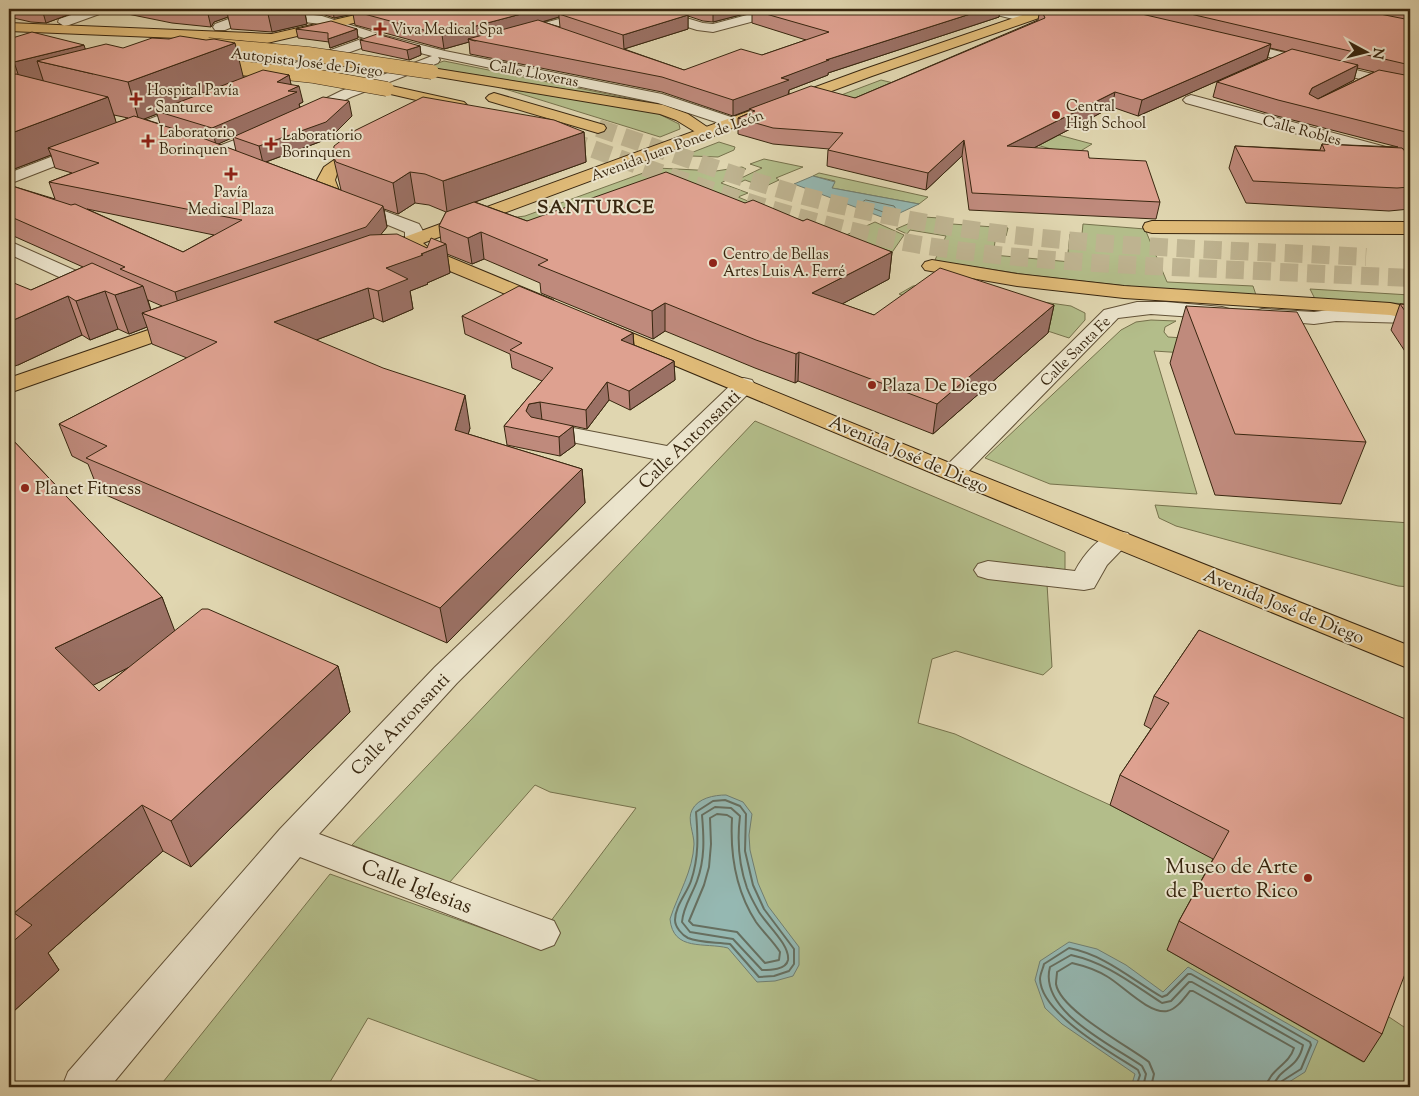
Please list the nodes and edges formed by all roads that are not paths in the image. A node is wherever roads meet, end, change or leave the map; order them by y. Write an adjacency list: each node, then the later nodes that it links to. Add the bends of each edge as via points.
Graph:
1 (101, 9): 11 (street)
2 (234, 9): 9 (street, Calle Lloveras)
3 (397, 9): 12 (main road)
4 (610, 9): 15 (street)
5 (644, 9): 6 (street, via 713,28)
6 (784, 9)
7 (989, 9): 10 (street)
8 (1052, 9): 10 (main road, Avenida Juan Ponce de León)
9 (258, 12): 12 (street, Calle Lloveras); 14 (street)
10 (1025, 18): 38 (main road, Avenida Juan Ponce de León)
11 (64, 22)
12 (335, 23): 18 (main road); 19 (street, Calle Lloveras)
13 (9, 27): 18 (main road)
14 (220, 27)
15 (540, 28): 17 (street); 20 (street)
16 (9, 34): 22 (main road)
17 (566, 36)
18 (272, 38): 25 (main road)
19 (378, 38): 26 (street, Calle Lloveras); 30 (street)
20 (502, 39)
21 (1220, 41): 27 (street)
22 (134, 44): 24 (main road); 25 (main road, via 175,43)
23 (473, 47): 26 (street)
24 (173, 48)
25 (197, 55): 35 (main road, bridge, via 232,72 371,94); 36 (main road, Autopista José de Diego, bridge, via 387,89); 40 (main road, Autopista José de Diego, via 274,56 416,78); 41 (main road, bridge, via 308,54 432,72 663,110)
26 (445, 56): 38 (street, Calle Lloveras, via 646,95); 46 (street, via 346,94 272,131)
27 (1287, 57): 28 (street); 29 (street)
28 (1261, 68)
29 (1372, 78): 31 (street); 32 (street)
30 (252, 83)
31 (1356, 87)
32 (1410, 87)
33 (1208, 92): 47 (street, Calle Robles, via 1191,100)
34 (206, 102): 39 (street)
35 (394, 108)
36 (476, 111)
37 (112, 121): 39 (street)
38 (734, 123): 41 (main road, Avenida Juan Ponce de León)
39 (141, 128): 42 (street); 50 (street)
40 (598, 128)
41 (708, 133): 55 (main road, Avenida Juan Ponce de León)
42 (166, 136)
43 (377, 138): 52 (main road, via 330,171 326,180)
44 (1410, 146): 47 (street)
45 (200, 147): 46 (street)
46 (218, 152): 48 (street)
47 (1395, 155): 49 (street, Calle Robles)
48 (244, 162)
49 (1410, 164)
50 (9, 179)
51 (314, 189): 52 (street)
52 (332, 196): 55 (street, via 412,228)
53 (1152, 227): 54 (main road)
54 (1410, 228)
55 (415, 241): 57 (main road, Avenida Juan Ponce de León); 66 (main road, Avenida José de Diego, via 420,252)
56 (9, 247): 59 (street)
57 (359, 261)
58 (932, 266): 61 (main road, via 1124,292 1390,309)
59 (117, 296)
60 (153, 313): 64 (street)
61 (1410, 313)
62 (206, 316): 64 (main road)
63 (1410, 317): 69 (street, Calle Santa Fe, via 1336,315 1314,318 1144,308 1111,314)
64 (180, 325): 65 (main road)
65 (10, 385)
66 (744, 385): 68 (street, Calle Antonsanti); 69 (main road, Avenida José de Diego)
67 (542, 429): 68 (street)
68 (672, 455): 73 (street, Calle Antonsanti, via 446,675)
69 (953, 474): 70 (main road, Avenida José de Diego)
70 (1118, 539): 71 (street, via 1095,560 1084,581); 72 (main road, Avenida José de Diego)
71 (988, 570)
72 (1410, 658)
73 (293, 839): 74 (street, Calle Iglesias); 75 (street, Calle Antonsanti)
74 (541, 934)
75 (83, 1087)

